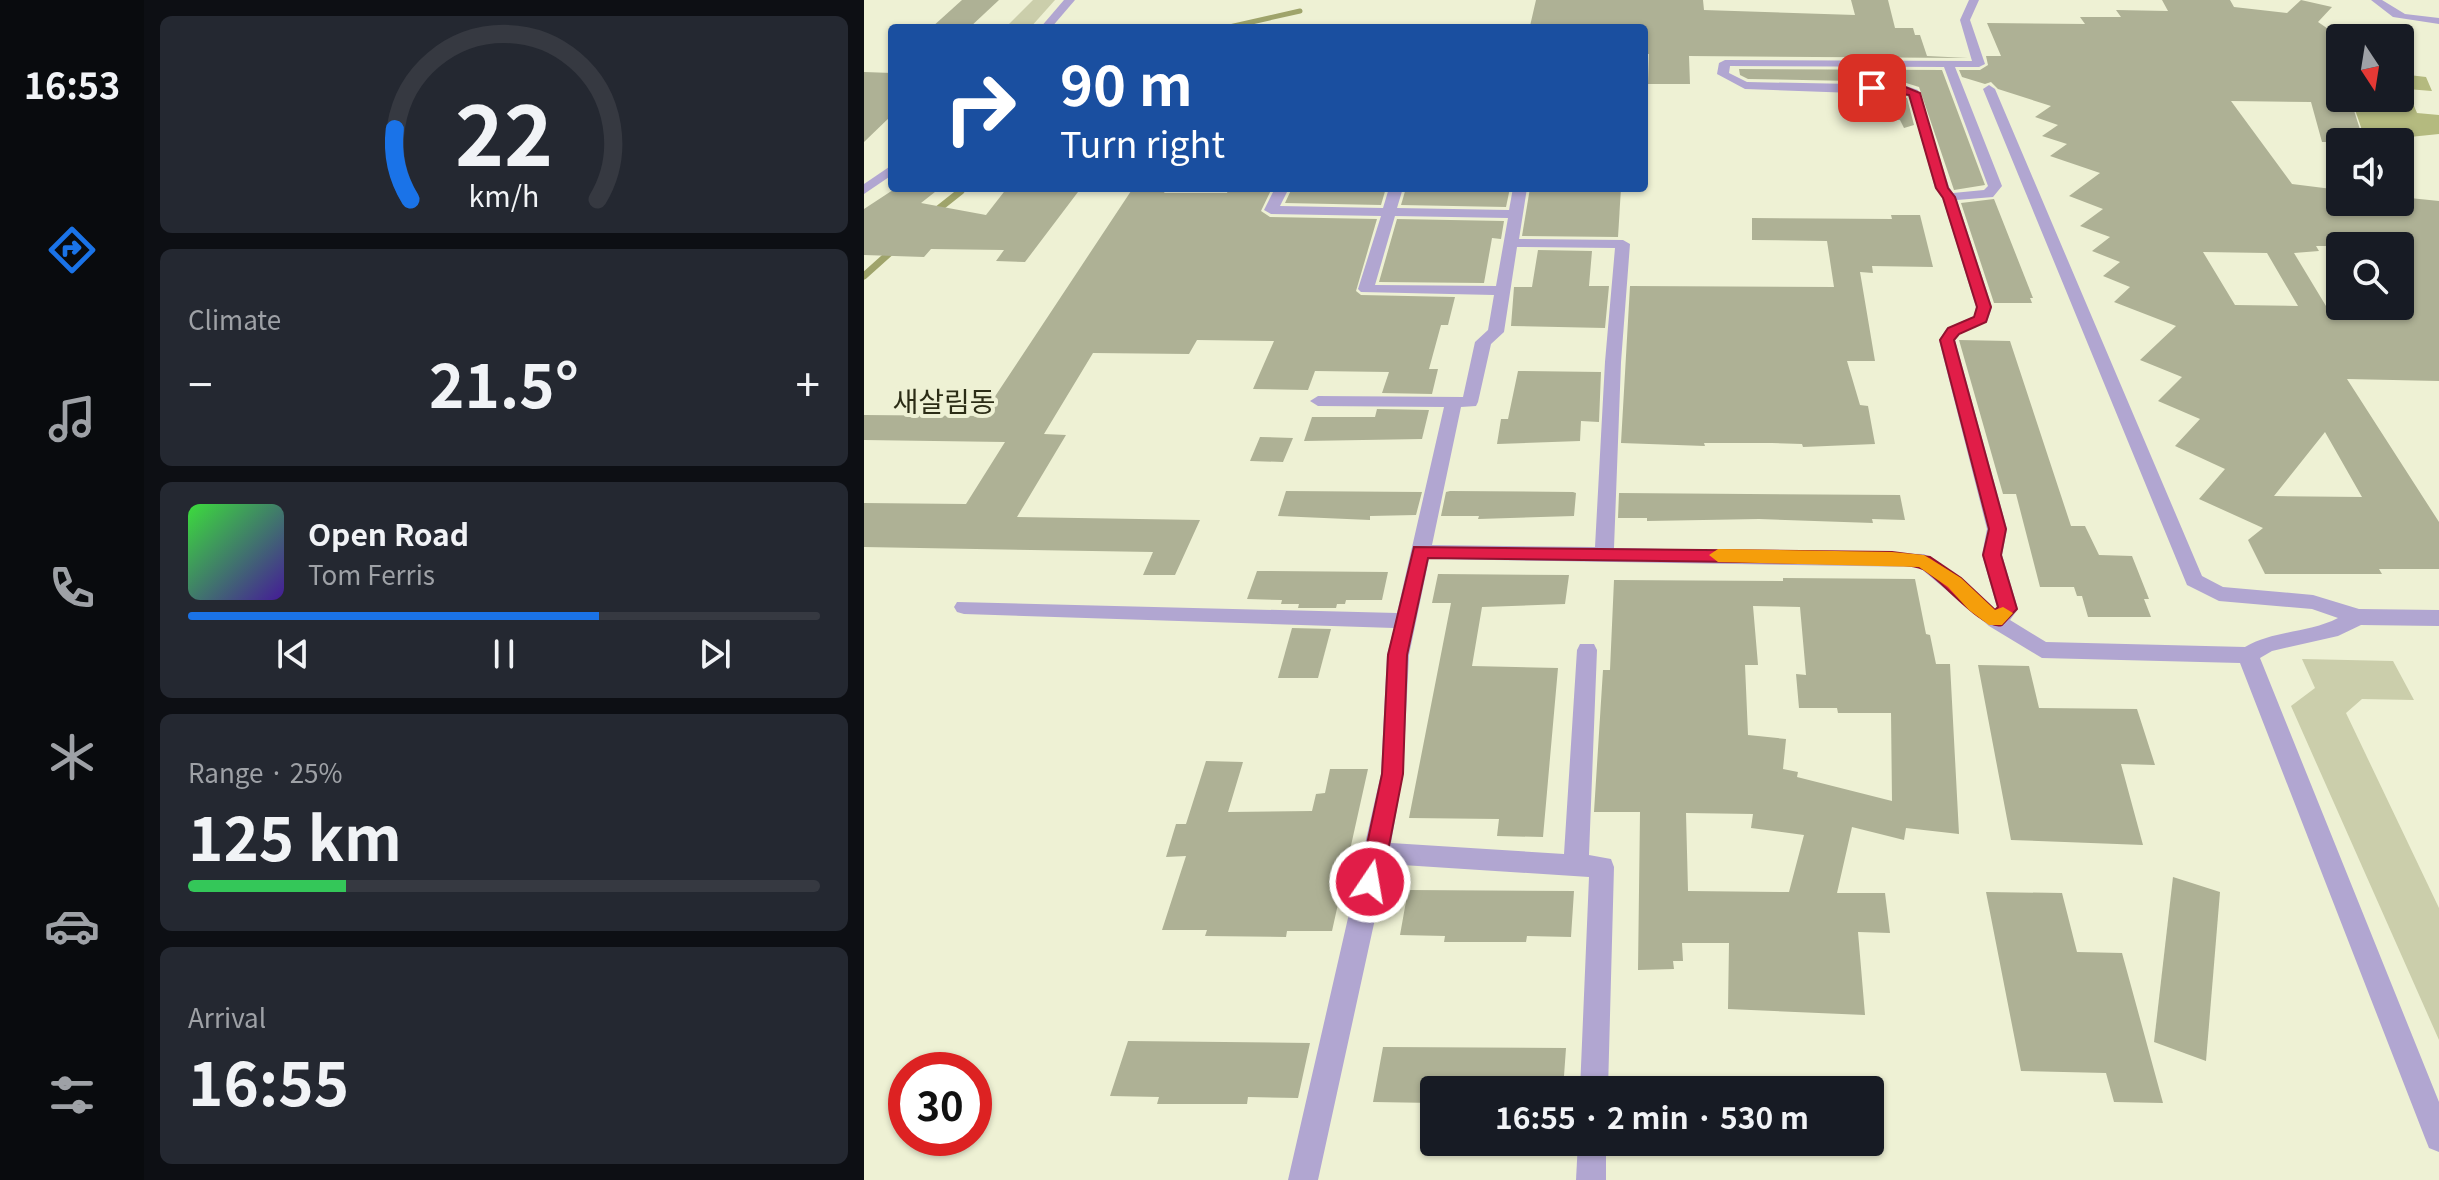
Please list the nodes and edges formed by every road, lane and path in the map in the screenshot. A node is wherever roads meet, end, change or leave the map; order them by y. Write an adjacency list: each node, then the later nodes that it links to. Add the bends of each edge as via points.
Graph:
1 (1070, 0): 5 (street)
2 (1974, 0): 6 (street, via 1965,20 1979,64)
3 (2376, 0): 4 (street, via 2395,16)
4 (2439, 21)
5 (1049, 24)
6 (1948, 64): 13 (street, via 1995,186 1988,194); 13 (street, via 1725,63 1723,74 1745,85 1914,93)
7 (1989, 89): 23 (street, via 2194,580 2219,594 2313,602)
8 (888, 172): 9 (street)
9 (864, 190)
10 (1280, 192): 14 (street, via 1271,210)
11 (1395, 192): 14 (street)
12 (1519, 192): 15 (street)
13 (1949, 197): 26 (street, via 1984,307 1981,319 1953,331 1947,340 1997,529 1992,555 2008,609)
14 (1388, 212): 15 (street); 17 (street, via 1366,289)
15 (1516, 214): 16 (street)
16 (1511, 243): 17 (street); 21 (street, via 1623,244)
17 (1503, 291): 19 (street, via 1496,332 1483,342 1470,402)
18 (1318, 401): 19 (street)
19 (1453, 403): 20 (street)
20 (1420, 552): 21 (street); 25 (street)
21 (1604, 554): 26 (street, via 1924,561)
22 (964, 607): 25 (street)
23 (2358, 617): 24 (street); 28 (street, via 2331,631 2267,644)
24 (2439, 618)
25 (1405, 621): 29 (street, via 1398,655 1392,774)
26 (1996, 621): 28 (street, via 2042,650)
27 (1587, 650): 30 (street)
28 (2248, 655): 32 (street)
29 (1377, 853): 30 (street); 34 (street)
30 (1576, 864): 31 (street, via 1602,867)
31 (1595, 1076)
32 (2436, 1122)
33 (1592, 1156): 35 (street)
34 (1303, 1180)
35 (1591, 1180)

